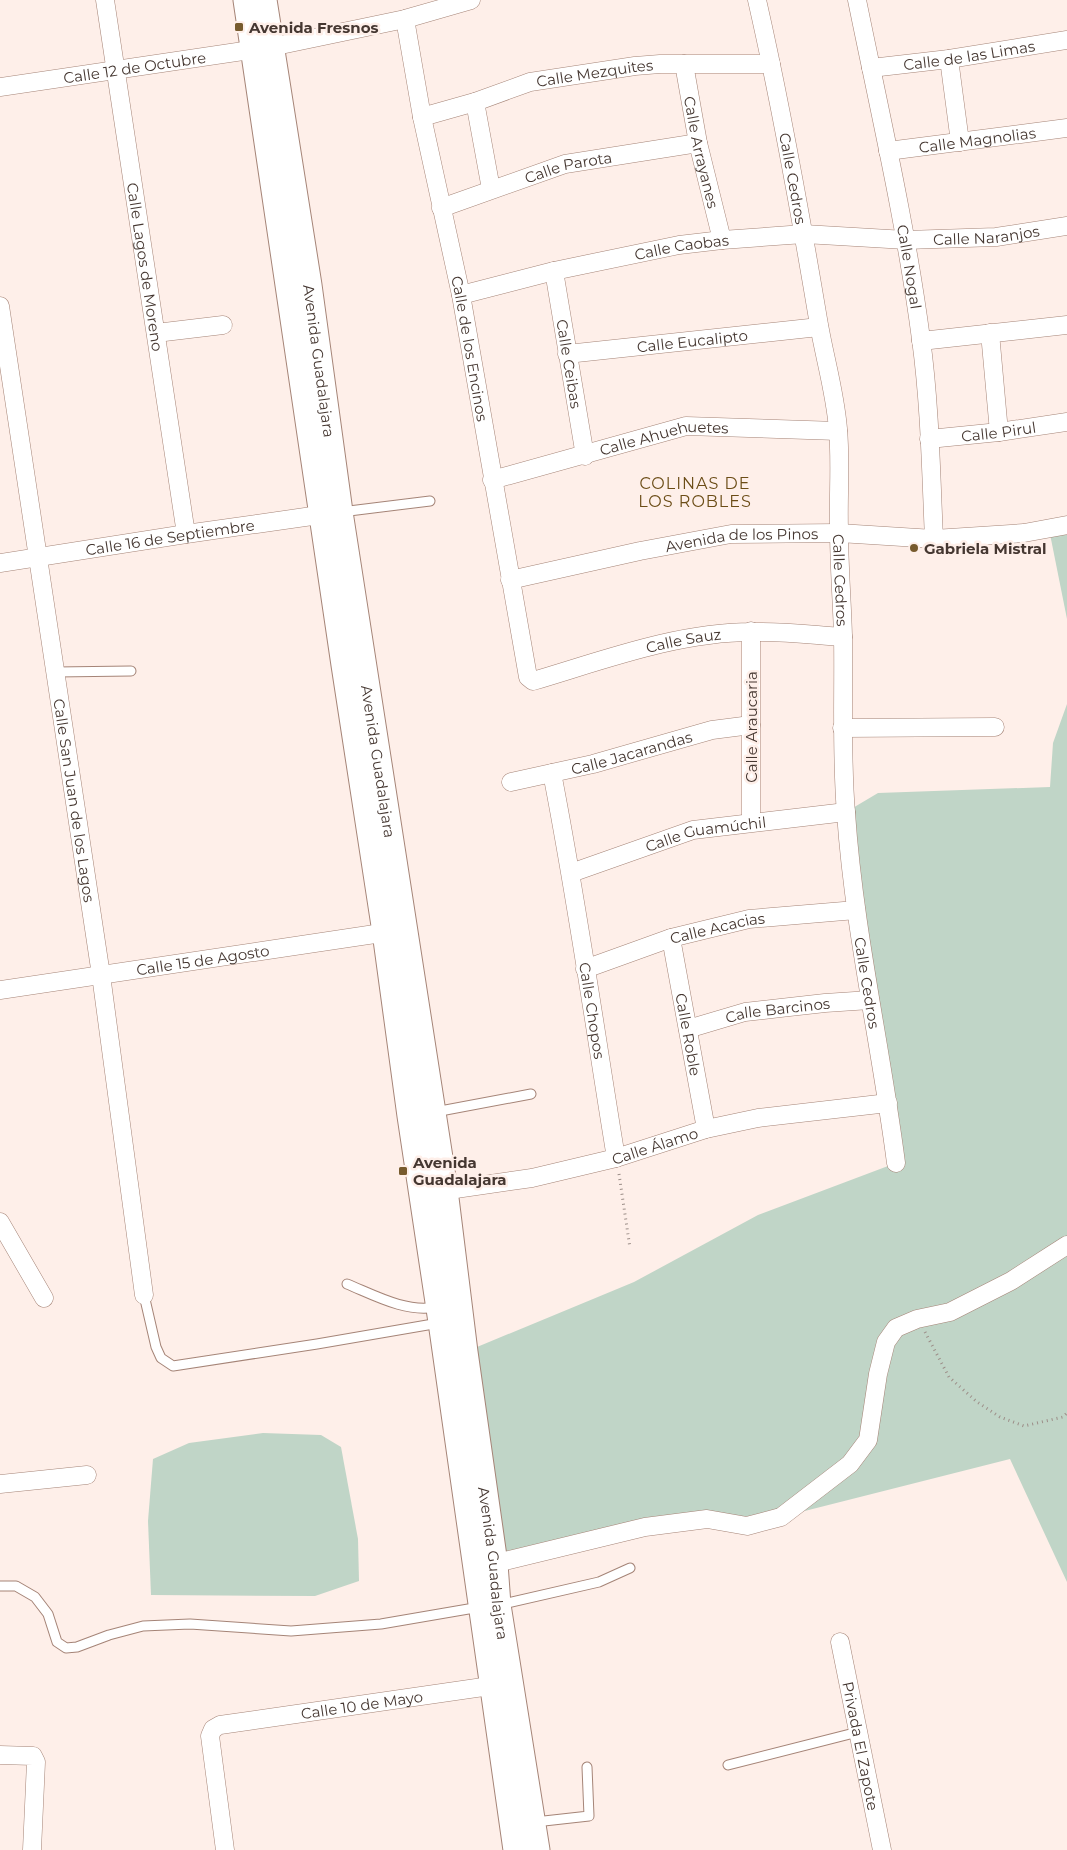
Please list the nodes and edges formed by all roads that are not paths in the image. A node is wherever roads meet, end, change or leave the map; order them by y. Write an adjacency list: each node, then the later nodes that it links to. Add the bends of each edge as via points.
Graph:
1 (105, 0): 14 (street, Calle Lagos de Moreno)
2 (246, 0): 9 (street, Avenida Guadalajara)
3 (264, 0): 9 (street, Avenida Guadalajara)
4 (471, 0): 7 (street)
5 (756, 0): 12 (street, Calle Cedros)
6 (857, 0): 13 (street, Calle Nogal)
7 (405, 19): 9 (street); 17 (street, Calle de los Encinos)
8 (1067, 40): 10 (street, Calle de las Limas)
9 (262, 48): 14 (street, Calle 12 de Octubre); 45 (street, Avenida Guadalajara, via 310,294)
10 (949, 59): 13 (street, Calle de las Limas); 19 (street)
11 (684, 64): 12 (street, Calle Mezquites); 16 (street, Calle Mezquites, via 635,66 530,82); 20 (street, Calle Arrayanes)
12 (772, 64): 25 (street, Calle Cedros)
13 (871, 68): 21 (street, Calle Nogal)
14 (117, 70): 15 (street, Calle 12 de Octubre); 34 (street, Calle Lagos de Moreno)
15 (0, 87)
16 (476, 102): 17 (street, Calle Mezquites); 22 (street)
17 (422, 117): 23 (street, Calle de los Encinos)
18 (1067, 128): 19 (street, Calle Magnolias)
19 (960, 142): 21 (street, Calle Magnolias)
20 (698, 143): 22 (street, Calle Parota, via 565,164); 26 (street, Calle Arrayanes)
21 (888, 151): 27 (street, Calle Nogal)
22 (491, 190): 23 (street, Calle Parota)
23 (441, 208): 29 (street, Calle de los Encinos)
24 (1067, 226): 27 (street, Calle Naranjos, via 996,237)
25 (804, 234): 26 (street, Calle Caobas); 27 (street, Calle Caobas); 33 (street, Calle Cedros)
26 (722, 240): 28 (street, Calle Caobas, via 679,245)
27 (906, 240): 36 (street, Calle Nogal)
28 (554, 271): 29 (street, Calle Caobas); 37 (street, Calle Ceibas)
29 (461, 295): 43 (street, Calle de los Encinos)
30 (1, 314): 50 (street, Calle San Juan de los Lagos)
31 (223, 325): 34 (street)
32 (1067, 325): 35 (street)
33 (819, 327): 37 (street, Calle Eucalipto); 39 (street, Calle Cedros, via 833,385)
34 (156, 333): 48 (street, Calle Lagos de Moreno)
35 (990, 333): 36 (street); 40 (street)
36 (921, 341): 41 (street, Calle Nogal)
37 (567, 354): 42 (street, Calle Ceibas)
38 (1067, 422): 40 (street, Calle Pirul)
39 (838, 431): 42 (street, Calle Ahuehuetes, via 686,426); 47 (street, Calle Cedros)
40 (999, 432): 41 (street, Calle Pirul)
41 (929, 439): 49 (street, Calle Nogal)
42 (584, 456): 43 (street, Calle Ahuehuetes)
43 (492, 480): 52 (street, Calle de los Encinos)
44 (430, 501): 45 (lane)
45 (332, 513): 48 (street, Calle 16 de Septiembre); 67 (street, Avenida Guadalajara)
46 (1067, 525): 49 (street, Avenida de los Pinos)
47 (839, 533): 49 (street, Avenida de los Pinos); 52 (street, Avenida de los Pinos, via 716,536); 54 (street, Calle Cedros)
48 (186, 534): 50 (street, Calle 16 de Septiembre)
49 (934, 539)
50 (38, 557): 51 (street, Calle 16 de Septiembre); 56 (street, Calle San Juan de los Lagos)
51 (0, 563)
52 (510, 580): 57 (street, Calle de los Encinos)
53 (751, 632): 54 (street, Calle Sauz); 57 (street, Calle Sauz, via 664,642); 58 (street, Calle Araucaria)
54 (843, 637): 60 (street, Calle Cedros)
55 (131, 671): 56 (lane)
56 (56, 672): 70 (street, Calle San Juan de los Lagos)
57 (531, 680)
58 (751, 725): 61 (street, Calle Jacarandas, via 712,730); 64 (street, Calle Araucaria)
59 (995, 727): 60 (street)
60 (842, 728): 63 (street, Calle Cedros)
61 (552, 773): 62 (street, Calle Jacarandas); 65 (street, Calle Chopos)
62 (511, 782)
63 (846, 812): 64 (street, Calle Guamúchil); 66 (street, Calle Cedros)
64 (751, 822): 65 (street, Calle Guamúchil, via 693,830)
65 (571, 873): 69 (street, Calle Chopos)
66 (856, 910): 68 (street, Calle Acacias, via 750,918); 72 (street, Calle Cedros)
67 (395, 931): 70 (street, Calle 15 de Agosto); 76 (street, Avenida Guadalajara)
68 (671, 938): 69 (street, Calle Acacias); 73 (street, Calle Roble)
69 (585, 969): 78 (street, Calle Chopos)
70 (101, 974): 71 (street, Calle 15 de Agosto); 84 (street, Calle San Juan de los Lagos)
71 (0, 990)
72 (870, 1000): 73 (street, Calle Barcinos, via 745,1012); 75 (street, Calle Cedros)
73 (688, 1029): 77 (street, Calle Roble)
74 (531, 1094): 76 (lane)
75 (888, 1103): 77 (street, Calle Álamo, via 782,1114); 79 (street, Calle Cedros)
76 (422, 1114): 80 (street, Avenida Guadalajara)
77 (706, 1129): 78 (street, Calle Álamo)
78 (616, 1158): 80 (street, Calle Álamo, via 532,1178)
79 (896, 1163)
80 (433, 1192): 86 (street, Avenida Guadalajara); 89 (street, Avenida Guadalajara, via 465,1352)
81 (0, 1222): 85 (street)
82 (1067, 1245): 89 (street, via 1010,1281 950,1312 917,1319 896,1328 886,1342 868,1440 850,1464 781,1517 747,1526 707,1518 645,1527)
83 (347, 1284): 86 (lane, via 392,1303)
84 (144, 1295): 86 (lane, via 158,1353 173,1366 317,1344)
85 (44, 1298)
86 (440, 1315): 89 (street, Avenida Guadalajara)
87 (87, 1475): 88 (street)
88 (0, 1484)
89 (485, 1566): 92 (street, Avenida Guadalajara)
90 (630, 1568): 92 (lane, via 598,1582)
91 (0, 1586): 92 (lane, via 16,1586 35,1597 48,1614 57,1642 66,1648 143,1626 190,1624 291,1631 381,1624)
92 (490, 1606): 94 (street, Avenida Guadalajara)
93 (840, 1642): 95 (street, Privada El Zapote)
94 (501, 1684): 99 (street, Avenida Guadalajara); 101 (street, Calle 10 de Mayo, via 220,1725 213,1729 210,1736)
95 (858, 1732): 97 (lane); 104 (street, Privada El Zapote)
96 (0, 1755): 100 (street, via 32,1756 36,1762)
97 (728, 1765)
98 (587, 1767): 99 (lane, via 589,1816)
99 (523, 1824): 102 (street, Avenida Guadalajara); 103 (street, Avenida Guadalajara)
100 (32, 1850)
101 (225, 1850)
102 (516, 1850)
103 (537, 1850)
104 (882, 1850)

